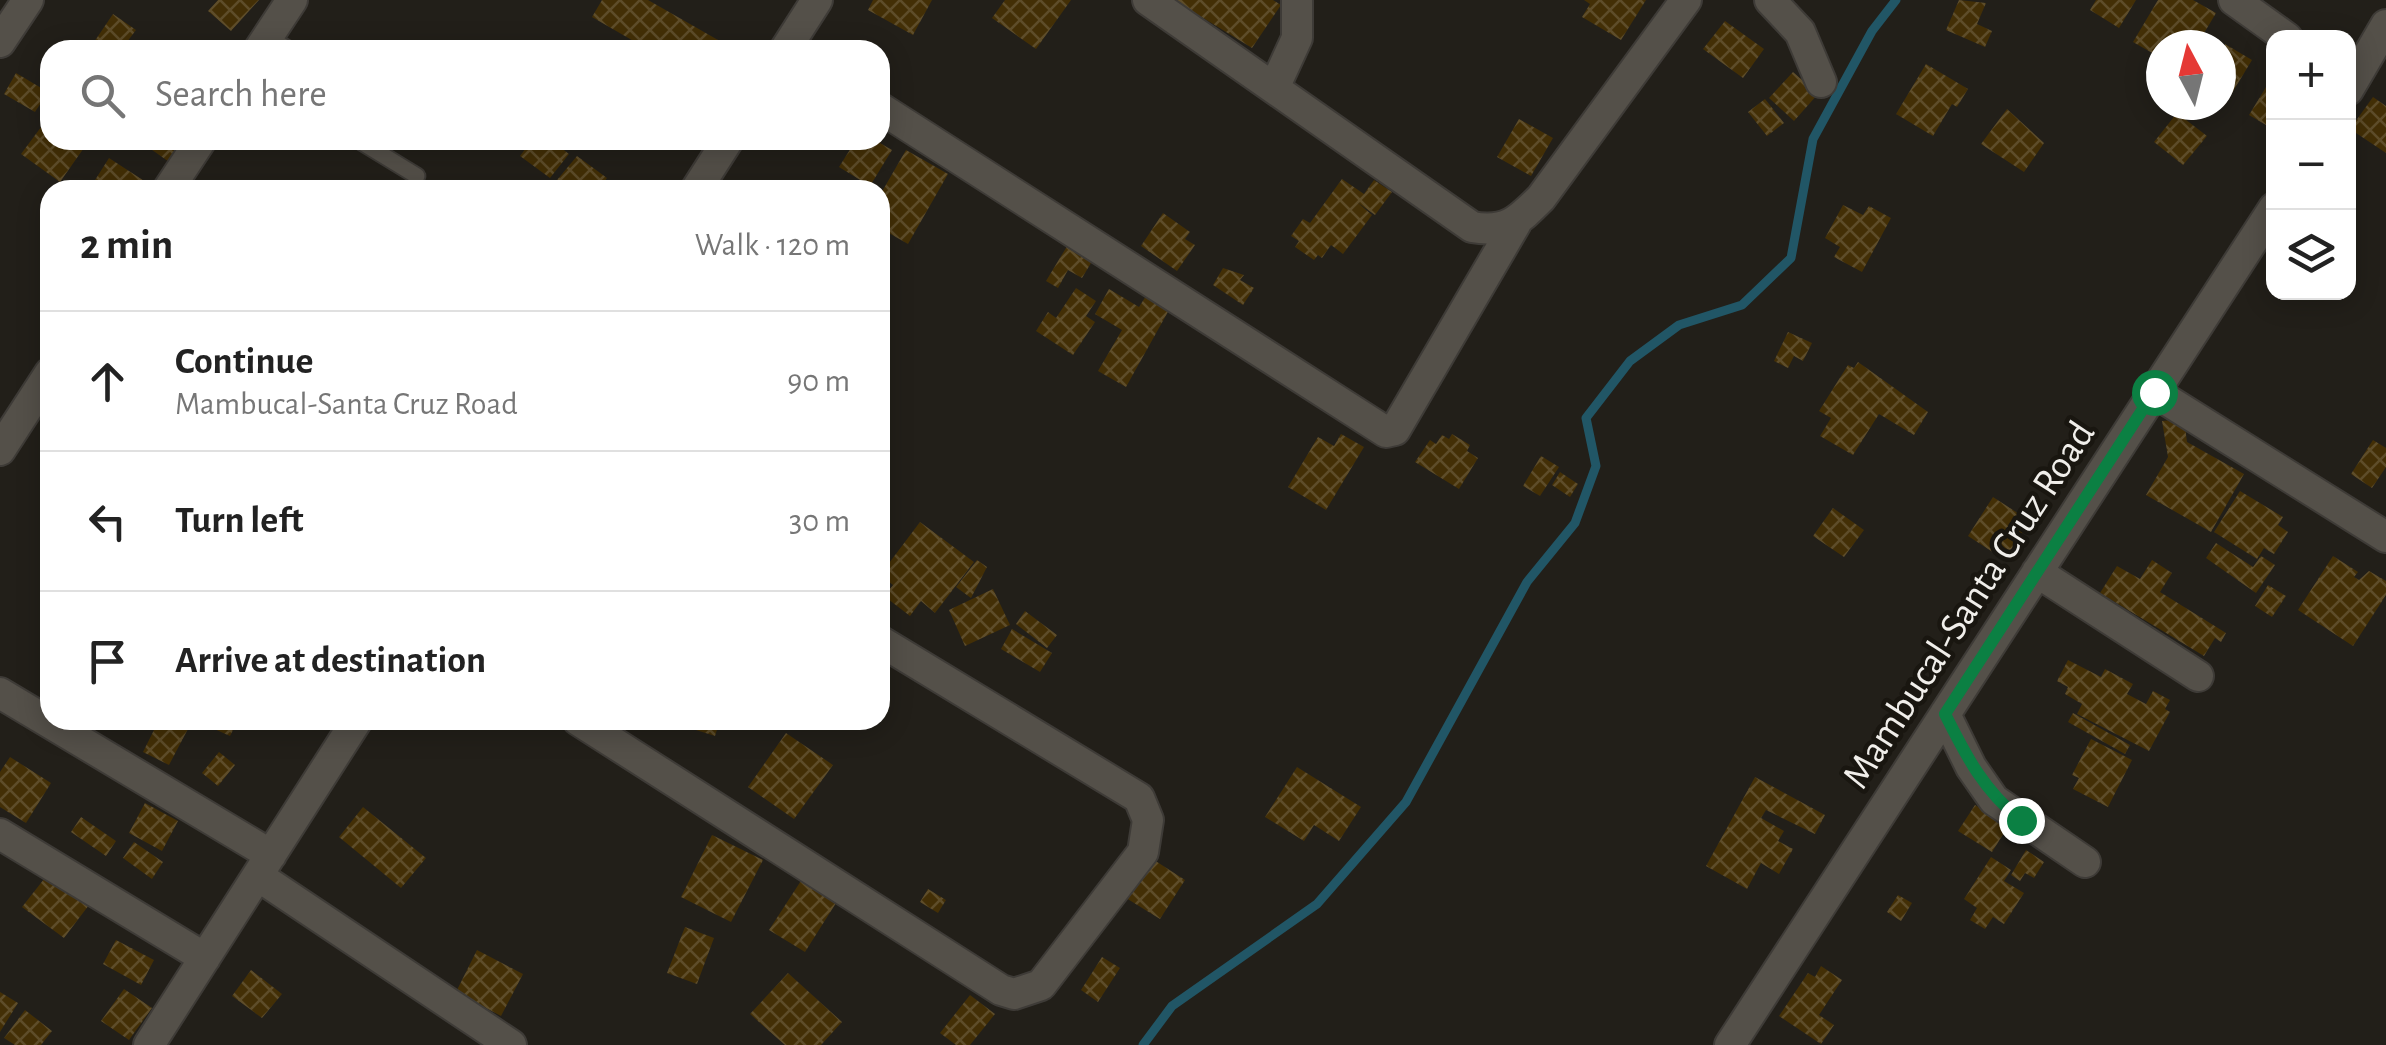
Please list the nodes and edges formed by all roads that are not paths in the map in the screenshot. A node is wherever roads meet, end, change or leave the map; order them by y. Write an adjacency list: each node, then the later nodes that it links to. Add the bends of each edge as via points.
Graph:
1 (28, 0): 13 (street)
2 (292, 0): 11 (street)
3 (818, 0): 12 (street)
4 (1148, 0): 16 (street)
5 (1297, 0): 16 (street, via 1296,38)
6 (1686, 0): 25 (street)
7 (1770, 0): 15 (street, via 1800,32)
8 (2234, 0): 10 (street)
9 (2386, 26): 14 (street)
10 (2276, 30)
11 (275, 40)
12 (793, 40)
13 (0, 42)
14 (2356, 75)
15 (1822, 82)
16 (1274, 88): 25 (street, via 1472,227 1496,231)
17 (890, 114): 25 (street, via 1386,432 1394,430)
18 (194, 150): 22 (street)
19 (374, 150): 21 (lane)
20 (722, 150): 23 (street)
21 (417, 176)
22 (175, 180)
23 (702, 180)
24 (2273, 210): 27 (street, Mambucal-Santa Cruz Road)
25 (1516, 223)
26 (40, 388): 28 (street)
27 (2154, 392): 29 (street); 30 (street, Mambucal-Santa Cruz Road)
28 (0, 450)
29 (2386, 537)
30 (2037, 572): 32 (street); 34 (street, Mambucal-Santa Cruz Road)
31 (890, 647): 38 (street, via 1139,798 1148,820 1144,852 1041,985 1026,992 1001,990)
32 (2198, 676)
33 (0, 694): 35 (street)
34 (1945, 714): 40 (street, via 1994,800); 45 (street, Mambucal-Santa Cruz Road)
35 (40, 720)
36 (55, 730): 41 (street)
37 (351, 730): 41 (street)
38 (594, 730)
39 (0, 834): 42 (street)
40 (2085, 862)
41 (264, 866): 42 (street); 44 (street)
42 (205, 958): 43 (street)
43 (149, 1045)
44 (511, 1045)
45 (1730, 1045)

